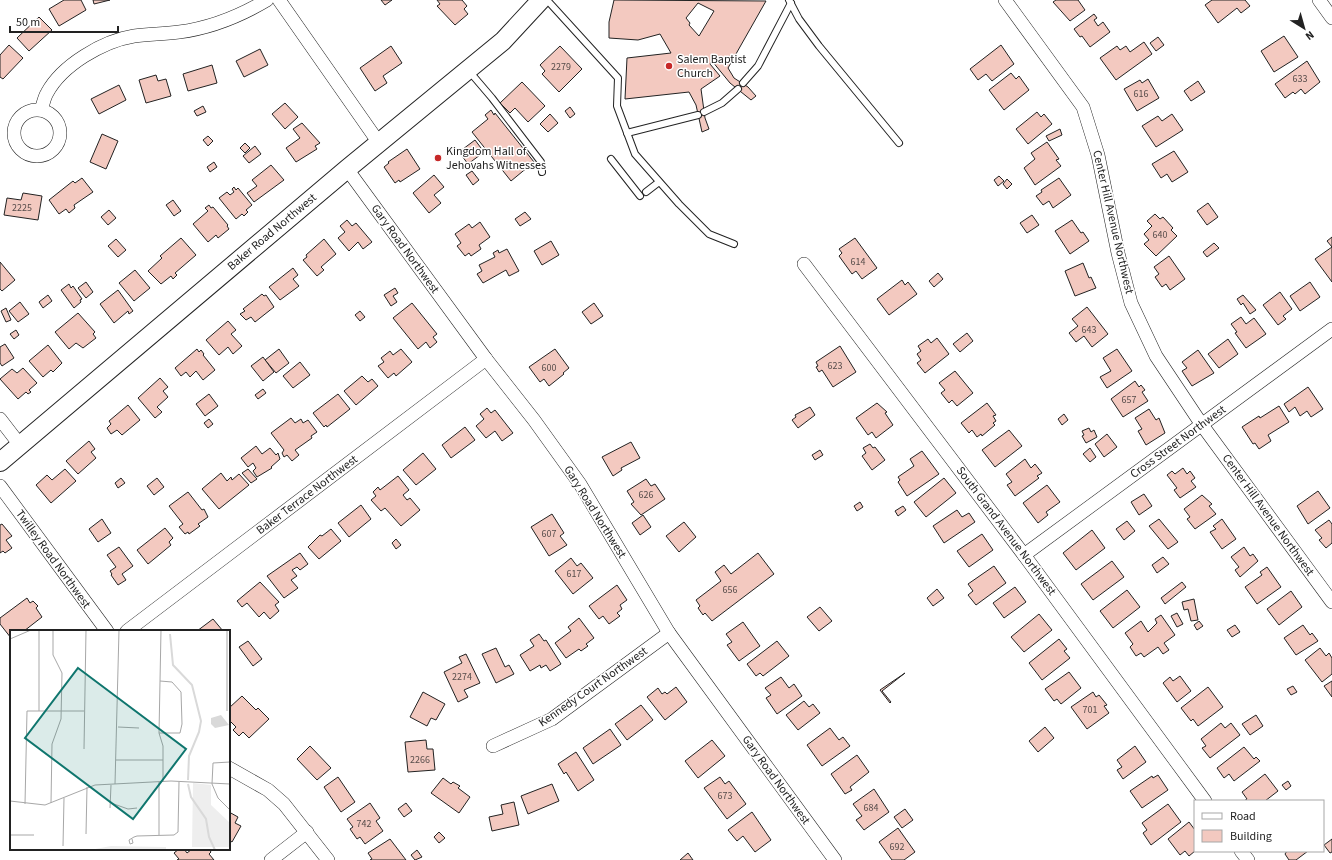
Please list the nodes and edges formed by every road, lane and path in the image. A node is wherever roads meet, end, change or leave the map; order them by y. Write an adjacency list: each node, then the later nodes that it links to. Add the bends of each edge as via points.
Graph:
1 (267, 0): 12 (street, via 246,12 213,25 180,32 133,36 100,47 78,60 59,77 47,93)
2 (279, 0): 14 (street)
3 (541, 0): 9 (street, Baker Road Northwest, via 503,41)
4 (547, 0): 13 (lane, via 618,78 617,106)
5 (1005, 0): 27 (street, Center Hill Avenue Northwest, via 1083,107 1098,154 1131,303 1156,356)
6 (1320, 0): 8 (street)
7 (790, 2): 10 (lane, via 758,66); 15 (lane, via 798,19 818,46)
8 (1332, 18)
9 (468, 70): 14 (street, Baker Road Northwest); 18 (lane, via 541,162)
10 (743, 83)
11 (738, 89): 13 (lane, via 722,103 701,113)
12 (41, 110)
13 (627, 133): 19 (lane, via 635,154)
14 (379, 143): 17 (street, Baker Road Northwest)
15 (899, 143)
16 (611, 159): 21 (lane)
17 (346, 169): 25 (street, Gary Road Northwest); 28 (street, Baker Road Northwest)
18 (542, 172)
19 (659, 182): 20 (lane); 22 (lane, via 709,234)
20 (646, 192)
21 (640, 196)
22 (734, 244)
23 (804, 264): 31 (street, South Grand Avenue Northwest)
24 (1332, 329): 27 (street, Cross Street Northwest)
25 (486, 359): 34 (street, Baker Terrace Northwest); 35 (street, Gary Road Northwest, via 580,484)
26 (0, 419): 28 (street)
27 (1202, 425): 31 (street, Cross Street Northwest); 32 (street, Center Hill Avenue Northwest)
28 (20, 445): 29 (street, Baker Road Northwest)
29 (0, 462)
30 (0, 486): 33 (street, Twilley Road Northwest)
31 (1024, 555): 38 (street, South Grand Avenue Northwest)
32 (1332, 602)
33 (106, 630)
34 (128, 630)
35 (669, 633): 36 (street, Kennedy Court Northwest, via 552,719); 43 (street, Gary Road Northwest)
36 (492, 746)
37 (230, 769): 39 (street, via 268,790)
38 (1204, 800)
39 (308, 832): 41 (street); 42 (street)
40 (1242, 852): 44 (street)
41 (271, 860)
42 (328, 860)
43 (835, 860)
44 (1248, 860)

